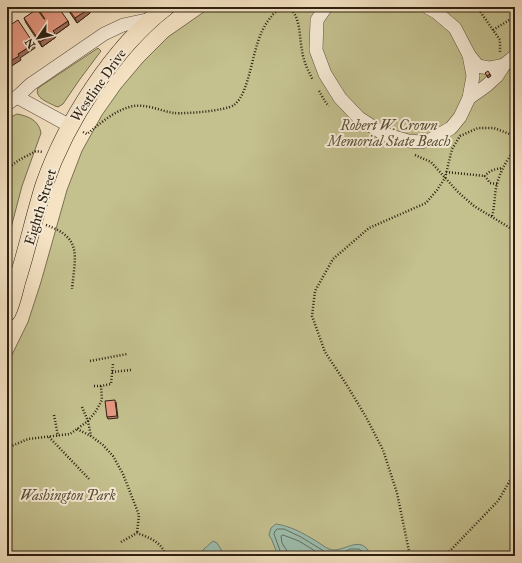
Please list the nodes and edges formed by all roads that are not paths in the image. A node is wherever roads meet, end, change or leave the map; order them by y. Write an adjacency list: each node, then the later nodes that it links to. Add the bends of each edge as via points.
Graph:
1 (166, 7): 5 (main road, Westline Drive)
2 (315, 7): 6 (street)
3 (326, 7): 6 (street)
4 (427, 7): 7 (street, via 455,28)
5 (151, 19): 11 (street, Westline Drive, via 123,25 104,34 30,84); 12 (main road, Westline Drive, via 116,57)
6 (317, 20): 10 (street, via 316,50 325,74 340,98 359,118 384,134 408,141 430,140 451,128 460,117)
7 (469, 55): 9 (street, via 478,66 489,68); 10 (street, via 473,76)
8 (515, 56): 9 (street)
9 (502, 61): 10 (street, via 497,76)
10 (469, 98)
11 (12, 100): 12 (street, Westline Drive)
12 (70, 126): 13 (main road, Eighth Street, via 44,185)
13 (7, 313)

